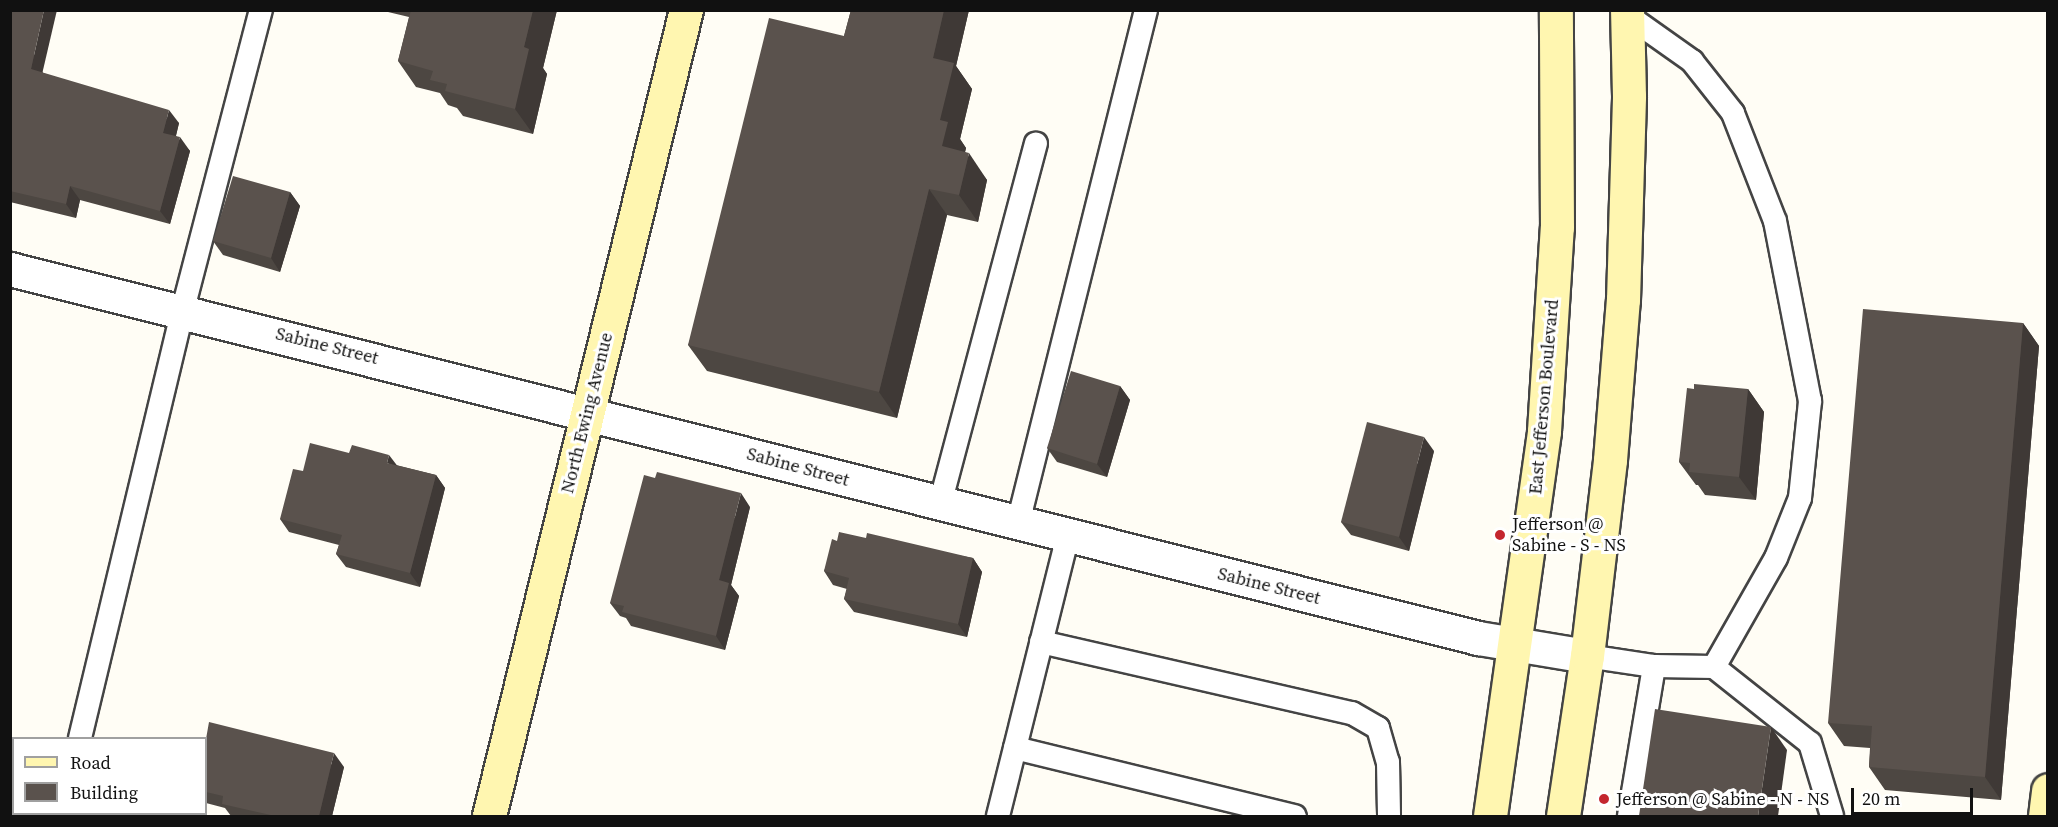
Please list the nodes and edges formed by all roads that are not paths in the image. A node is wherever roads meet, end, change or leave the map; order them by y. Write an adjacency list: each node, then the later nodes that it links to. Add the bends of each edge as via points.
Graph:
1 (261, 10): 8 (lane)
2 (686, 10): 9 (main road, North Ewing Avenue)
3 (1146, 10): 11 (lane)
4 (1556, 10): 14 (main road, East Jefferson Boulevard, via 1557,227 1544,431)
5 (1627, 13): 15 (main road, via 1629,96 1623,300 1610,460); 17 (lane, via 1692,61 1733,113 1775,221 1810,401 1800,498 1776,558)
6 (1036, 144): 10 (lane)
7 (10, 268): 8 (street, Sabine Street)
8 (183, 309): 9 (street, Sabine Street); 18 (lane)
9 (588, 412): 10 (street, Sabine Street); 21 (main road, North Ewing Avenue)
10 (940, 504): 11 (street, Sabine Street)
11 (1018, 523): 12 (street, Sabine Street)
12 (1068, 535): 13 (lane); 14 (street, Sabine Street)
13 (1041, 642): 19 (lane); 24 (lane, via 1352,713 1378,728 1388,762)
14 (1517, 645): 15 (street, Sabine Street); 25 (main road, East Jefferson Boulevard)
15 (1587, 657): 16 (lane); 26 (main road)
16 (1654, 666): 17 (lane); 27 (lane)
17 (1714, 667): 28 (lane, via 1810,743)
18 (80, 737)
19 (1016, 748): 22 (lane); 23 (lane)
20 (2048, 790): 29 (main road)
21 (489, 816)
22 (998, 816)
23 (1295, 816)
24 (1389, 816)
25 (1490, 816)
26 (1563, 816)
27 (1629, 816)
28 (1832, 816)
29 (2045, 816)

